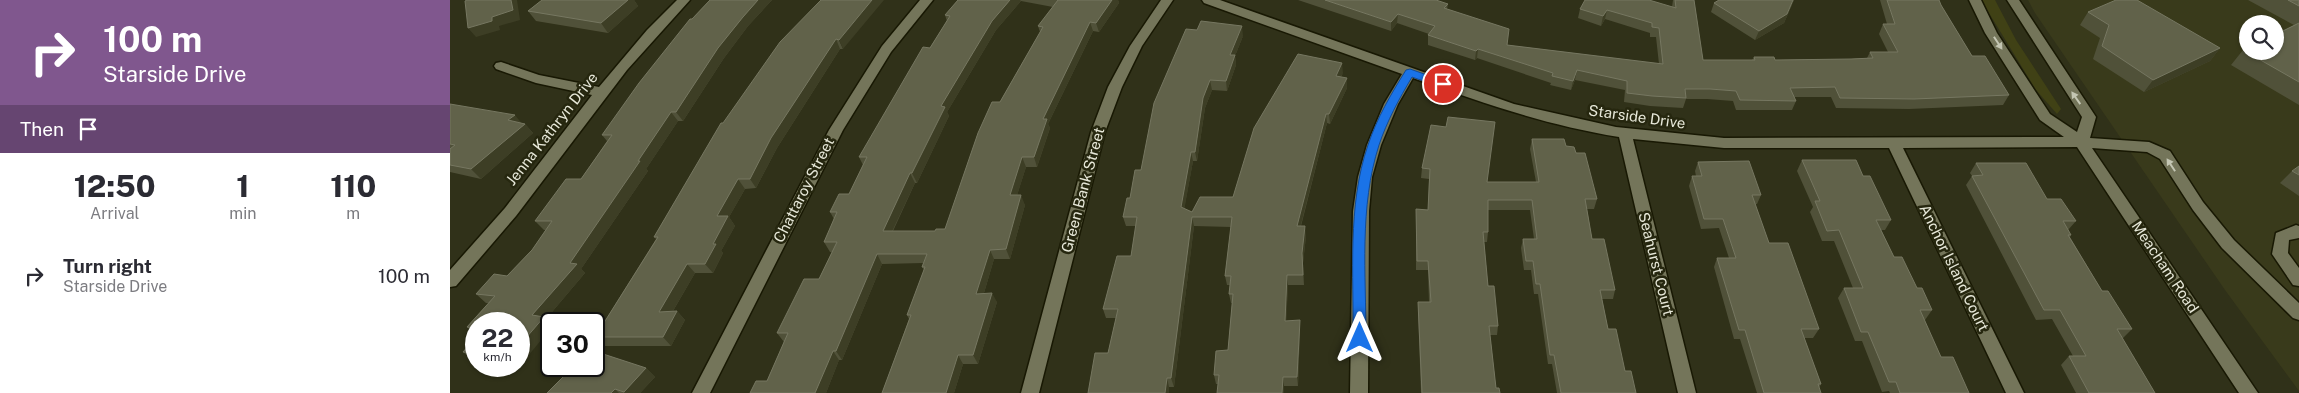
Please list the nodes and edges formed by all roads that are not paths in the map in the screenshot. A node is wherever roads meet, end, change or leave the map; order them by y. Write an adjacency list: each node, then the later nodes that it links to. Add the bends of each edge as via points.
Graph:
1 (684, 0): 9 (street, Jenna Kathryn Drive)
2 (927, 0): 17 (street, Chattaroy Street, via 892,42 832,134)
3 (1167, 0): 18 (street, Green Bank Street, via 1136,46 1115,87 1098,132)
4 (1208, 0): 8 (street, Starside Drive)
5 (1975, 0): 12 (street, Meacham Road, one-way to 12, via 1991,33 2045,117)
6 (2013, 0): 12 (street, one-way to 6, via 2090,117 2044,52)
7 (501, 66): 9 (street, via 536,79)
8 (1410, 72): 10 (street, Starside Drive, via 1510,108 1560,122); 19 (street, via 1390,104 1365,177 1360,211)
9 (600, 92): 15 (street, Jenna Kathryn Drive, via 493,233)
10 (1624, 134): 11 (street, Starside Drive, via 1724,143); 20 (street, Seahurst Court)
11 (1893, 142): 12 (street, Starside Drive); 21 (street, Anchor Island Court)
12 (2082, 142): 16 (street, Starside Drive, one-way to 12, via 2228,244 2198,206 2165,155 2149,147); 22 (street, Meacham Road)
13 (2299, 232): 14 (street, via 2281,237 2280,254)
14 (2299, 280)
15 (450, 281)
16 (2299, 313)
17 (701, 393)
18 (1030, 393)
19 (1359, 393)
20 (1687, 393)
21 (2015, 393)
22 (2249, 393)

